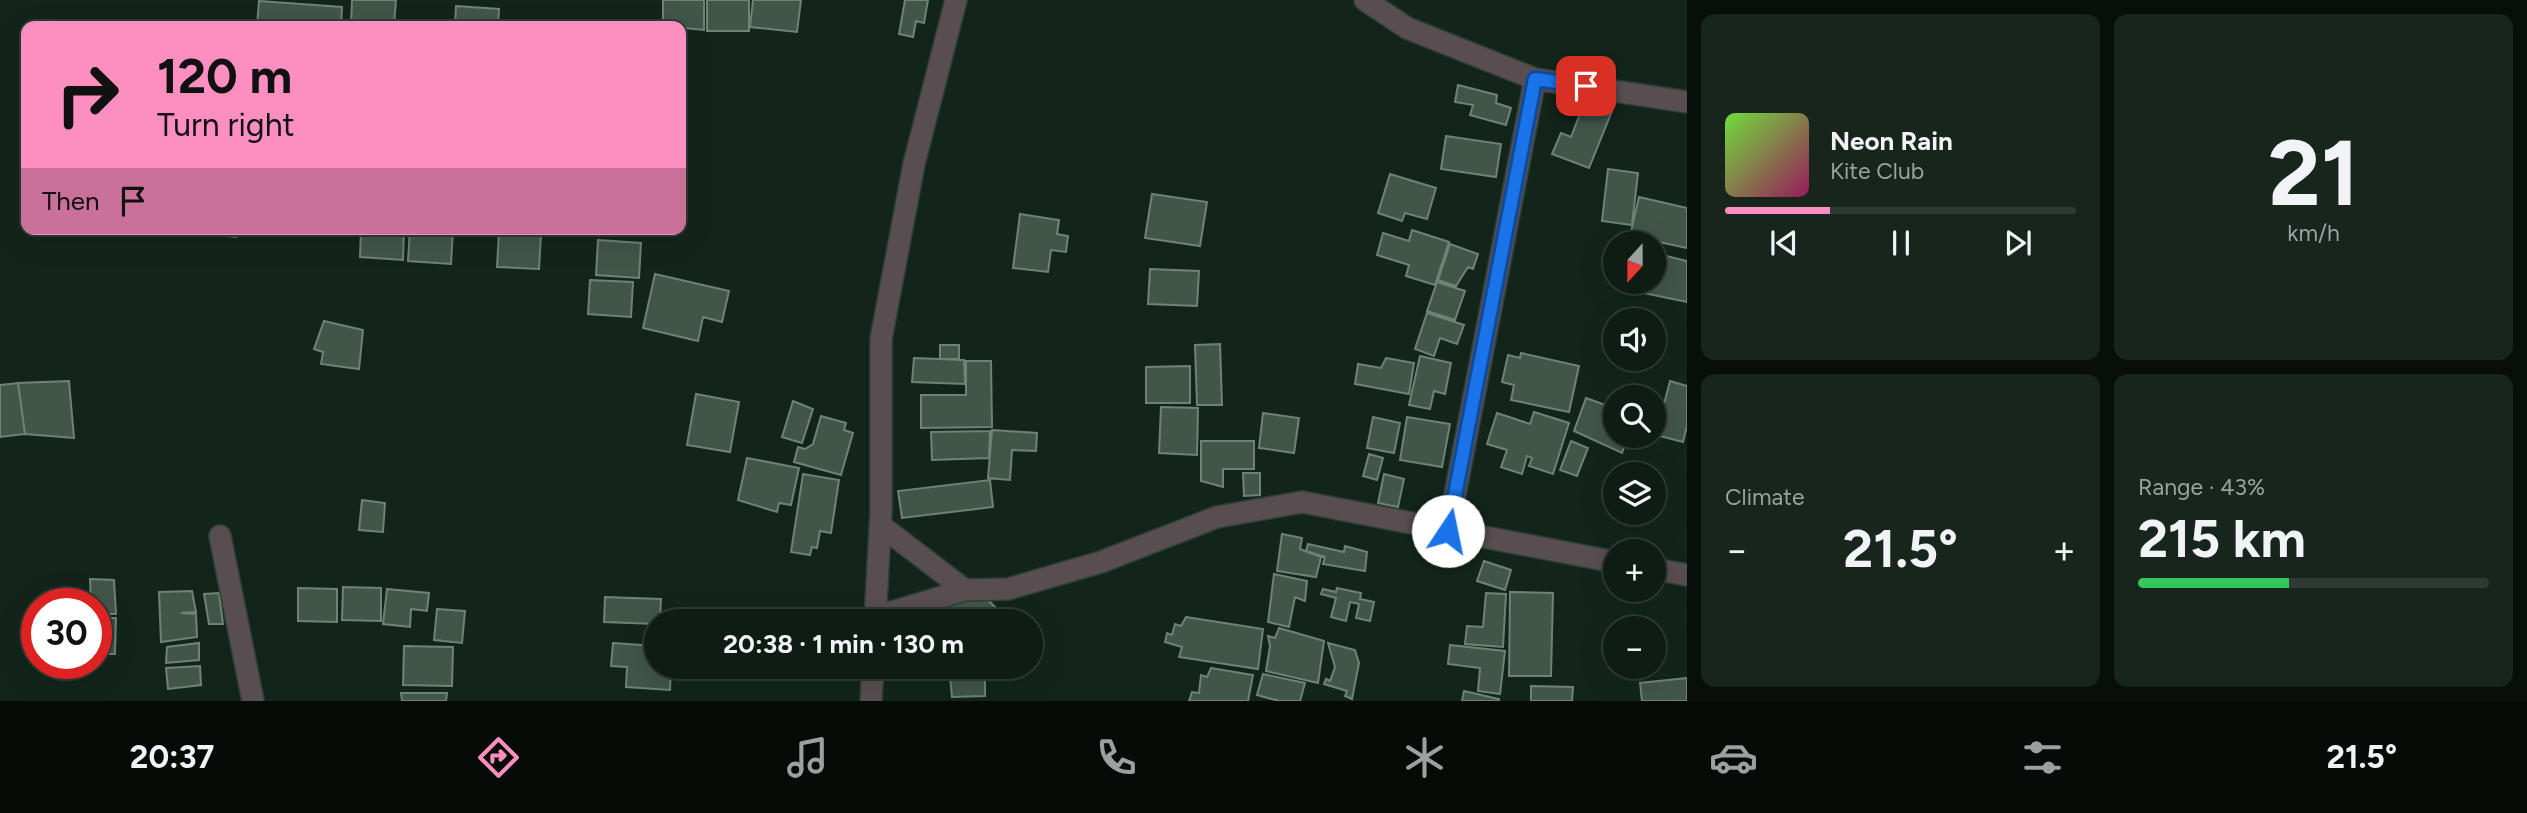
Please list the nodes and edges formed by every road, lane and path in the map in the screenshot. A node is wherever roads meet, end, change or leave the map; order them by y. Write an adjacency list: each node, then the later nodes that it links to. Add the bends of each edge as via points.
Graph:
1 (956, 0): 5 (street, via 914,164 881,339)
2 (1365, 0): 3 (street, via 1407,28)
3 (1535, 79): 4 (street); 6 (street)
4 (1687, 102)
5 (880, 525): 11 (street); 12 (street)
6 (1448, 531): 8 (street); 11 (street, via 1302,502 1217,517 1101,562 1008,589)
7 (220, 536): 15 (street)
8 (1603, 560)
9 (1666, 571): 10 (street)
10 (1687, 575)
11 (965, 590): 13 (street)
12 (876, 609)
13 (906, 609)
14 (872, 679): 16 (street)
15 (253, 701)
16 (871, 701)

